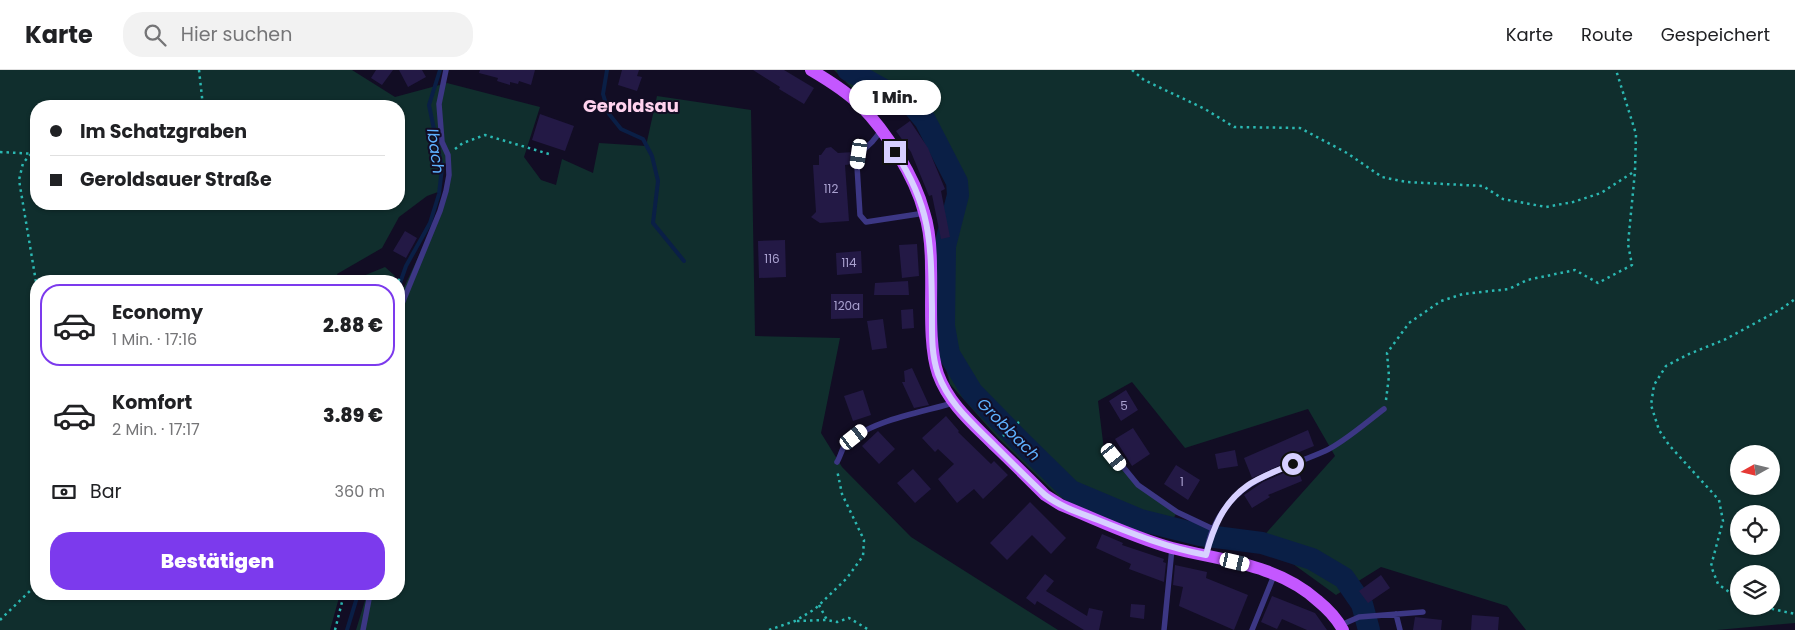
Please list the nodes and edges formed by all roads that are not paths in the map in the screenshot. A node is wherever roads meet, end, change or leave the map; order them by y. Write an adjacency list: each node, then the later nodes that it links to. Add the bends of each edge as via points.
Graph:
1 (446, 70): 5 (lane, via 439,104 442,142 448,155 448,175 440,211)
2 (811, 70): 3 (main road, via 844,91)
3 (881, 130): 4 (main road, via 915,185); 4 (lane, via 859,154 860,215 866,222)
4 (925, 213): 6 (main road, via 930,244 934,354 938,373)
5 (405, 296)
6 (953, 403): 9 (lane, via 864,430 845,445); 11 (main road, via 1053,500)
7 (1384, 409): 10 (lane, via 1327,450 1247,485 1227,504)
8 (1114, 457): 10 (lane, via 1138,485 1177,512)
9 (837, 462)
10 (1213, 530): 12 (lane)
11 (1172, 548): 12 (main road); 19 (lane)
12 (1207, 550): 13 (main road)
13 (1275, 574): 17 (main road, via 1315,598); 20 (lane)
14 (369, 600): 18 (lane)
15 (1423, 612): 16 (lane)
16 (1396, 614): 17 (lane, via 1360,617); 21 (lane)
17 (1342, 628)
18 (363, 630)
19 (1164, 630)
20 (1252, 630)
21 (1400, 630)

